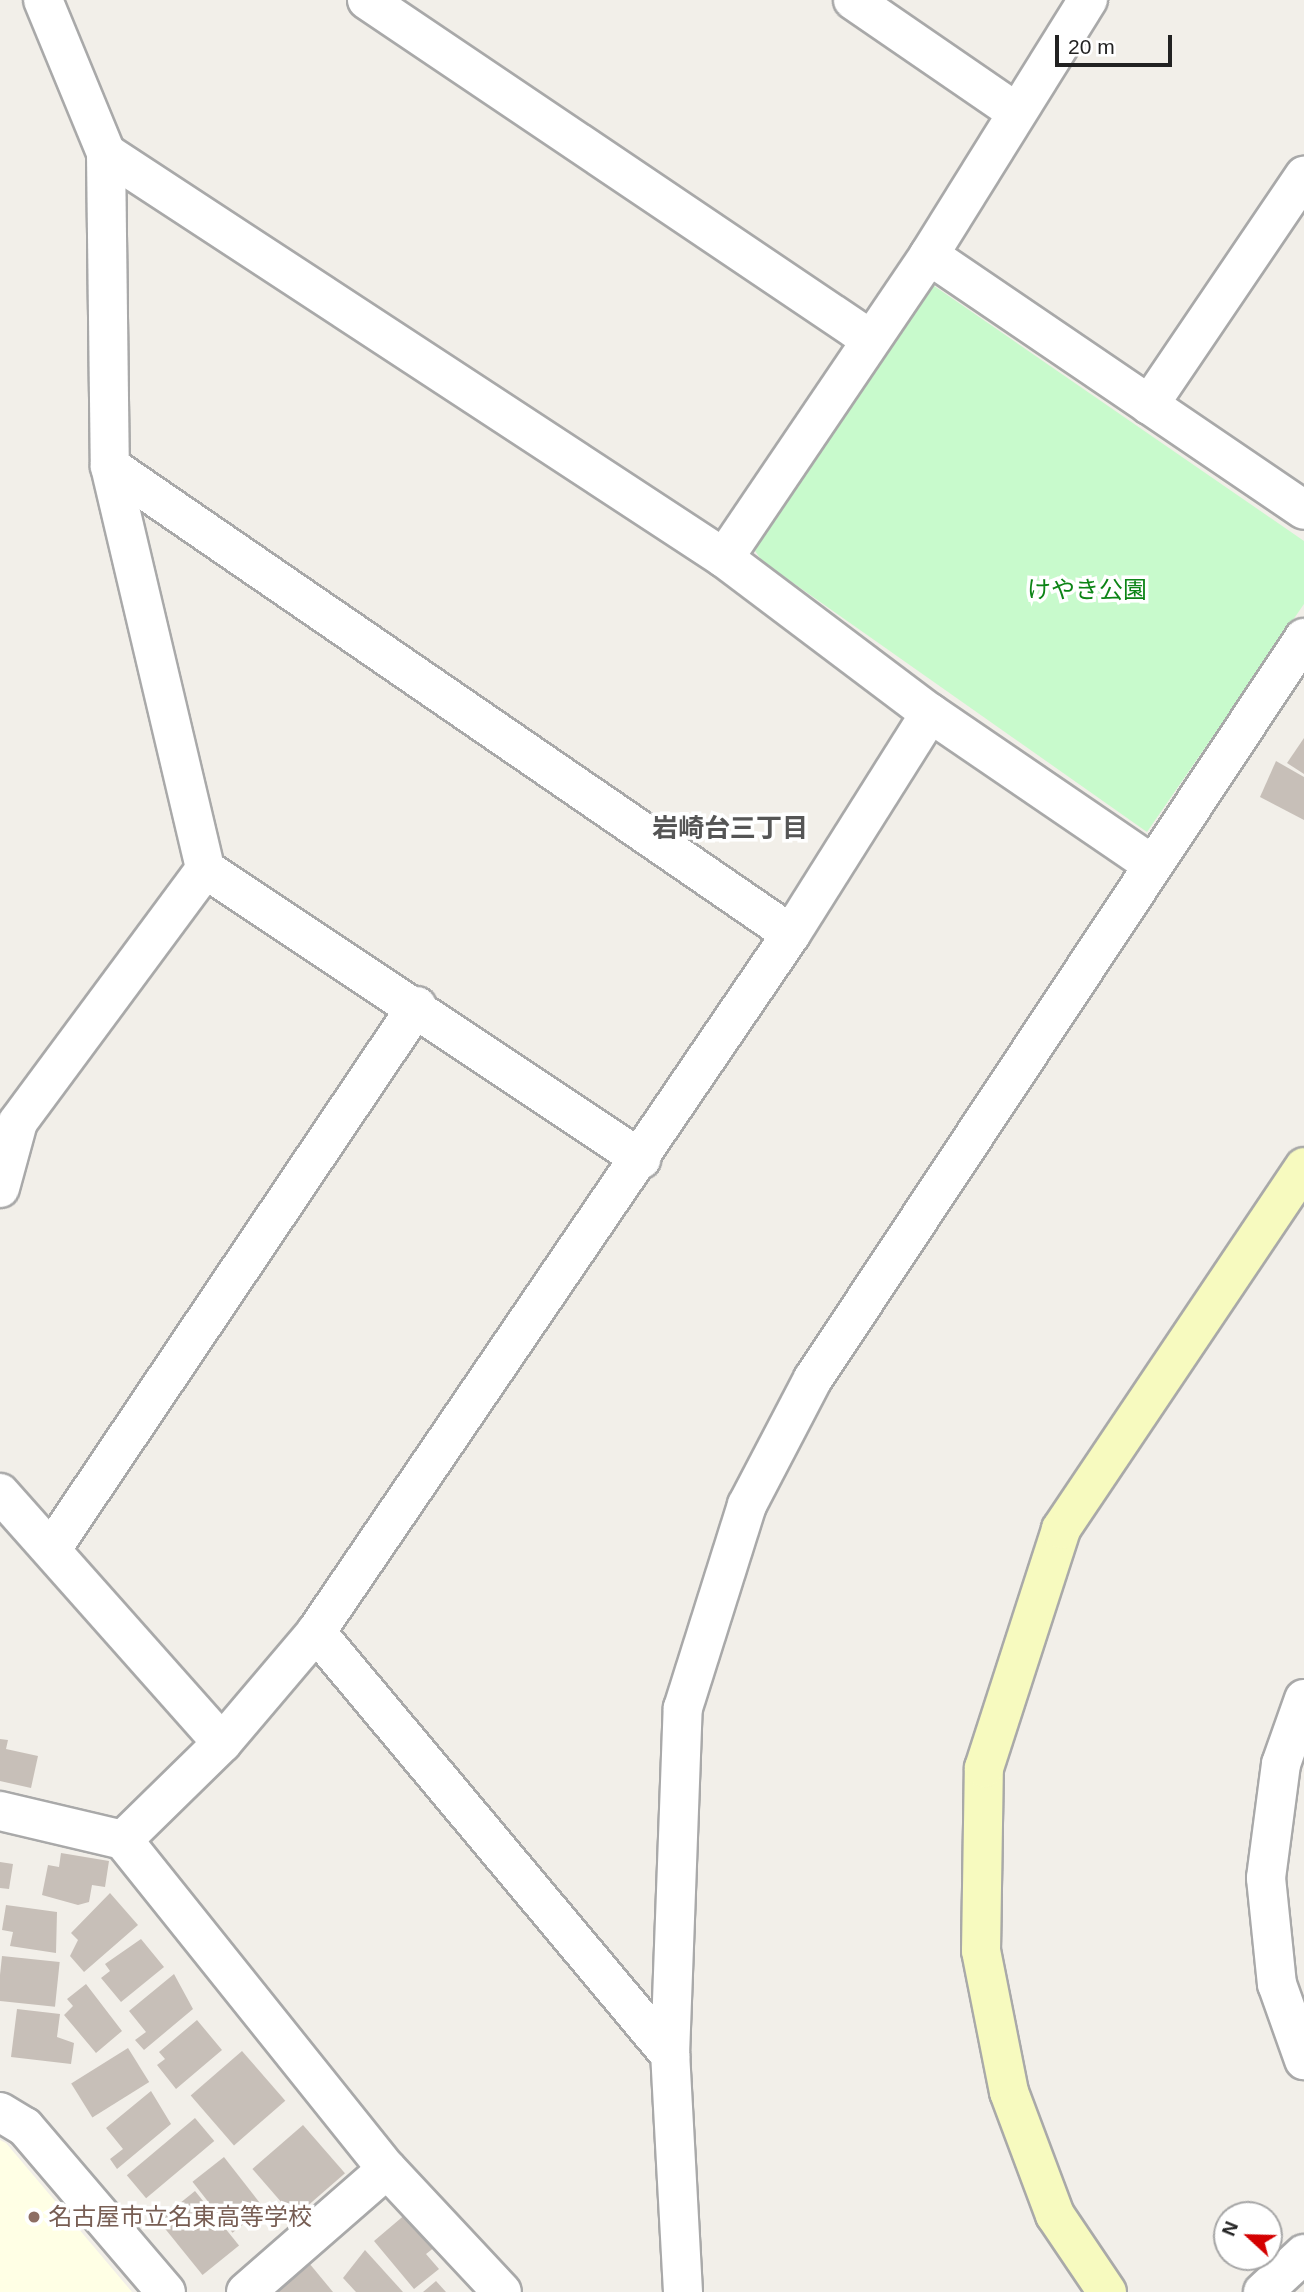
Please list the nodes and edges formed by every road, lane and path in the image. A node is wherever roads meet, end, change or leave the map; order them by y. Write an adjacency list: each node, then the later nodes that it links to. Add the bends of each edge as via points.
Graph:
1 (43, 0): 6 (street)
2 (367, 0): 9 (street)
3 (853, 0): 5 (street)
4 (1088, 0): 5 (street)
5 (1013, 110): 8 (street)
6 (106, 153): 11 (street); 13 (street)
7 (1304, 176): 10 (street)
8 (929, 255): 9 (street); 10 (street)
9 (870, 339): 13 (street)
10 (1149, 405): 12 (street)
11 (110, 466): 17 (street); 18 (street)
12 (1304, 510)
13 (724, 558): 15 (street)
14 (1297, 660): 16 (street)
15 (930, 713): 16 (street); 18 (street)
16 (1151, 864): 30 (street, via 813,1379 747,1505 683,1708)
17 (205, 869): 19 (street); 22 (street, via 18,1122)
18 (791, 934): 20 (street)
19 (417, 1006): 20 (street); 24 (street)
20 (641, 1159): 25 (street)
21 (1304, 1167): 39 (street, via 1061,1530 985,1768 981,1951 1010,2092 1055,2215)
22 (0, 1188)
23 (0, 1493): 24 (street)
24 (52, 1547): 27 (street)
25 (316, 1632): 27 (street); 30 (street)
26 (1304, 1699): 31 (street, via 1280,1764 1266,1878 1277,1984)
27 (222, 1743): 29 (street)
28 (0, 1811): 29 (street)
29 (124, 1840): 33 (street)
30 (670, 2055): 38 (street)
31 (1304, 2060)
32 (0, 2112): 35 (street, via 25,2127)
33 (387, 2169): 36 (street); 37 (street)
34 (1304, 2254): 40 (street)
35 (166, 2292)
36 (246, 2292)
37 (502, 2292)
38 (683, 2292)
39 (1107, 2292)
40 (1263, 2292)

